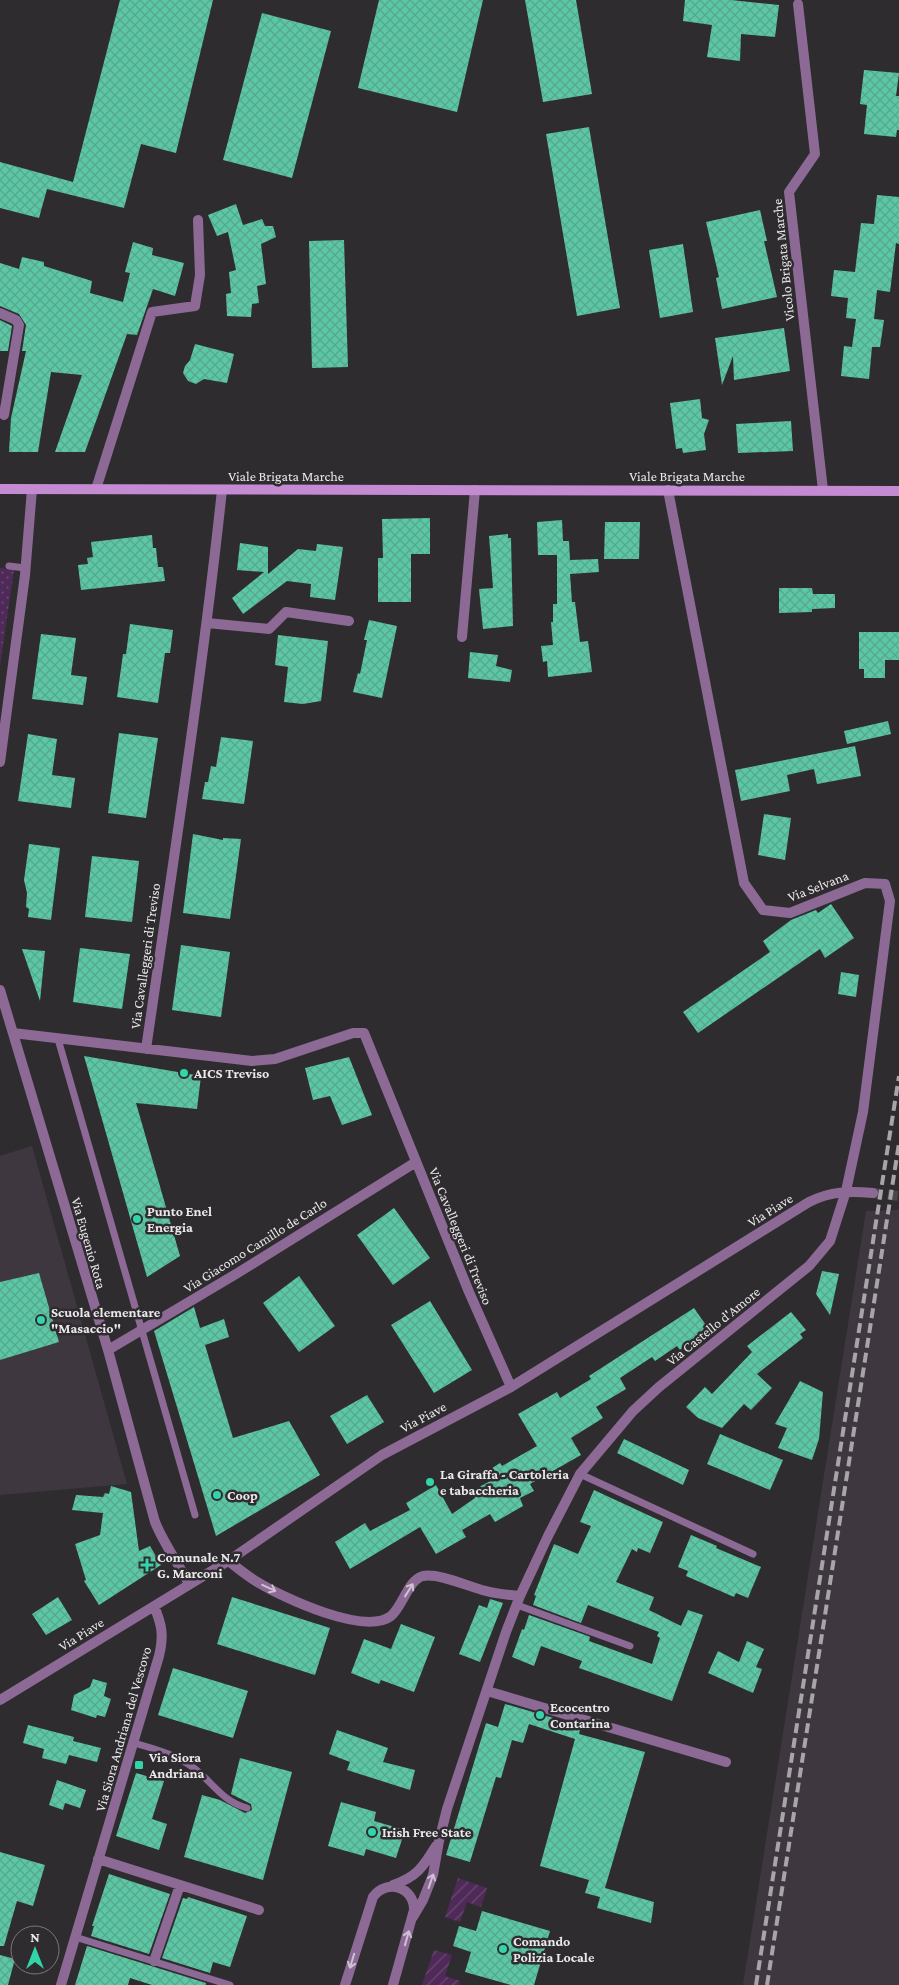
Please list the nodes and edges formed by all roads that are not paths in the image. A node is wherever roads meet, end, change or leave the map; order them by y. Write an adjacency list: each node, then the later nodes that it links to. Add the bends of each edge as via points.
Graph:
1 (798, 4): 11 (street, Vicolo Brigata Marche, via 815,154 789,192)
2 (198, 220): 7 (street, via 200,275 195,306 152,312)
3 (0, 314): 4 (street, via 16,320 19,325)
4 (4, 415)
5 (0, 490): 6 (street, Viale Brigata Marche)
6 (32, 490): 7 (street, Viale Brigata Marche); 14 (street)
7 (96, 490): 8 (street, Viale Brigata Marche)
8 (222, 490): 9 (street, Viale Brigata Marche); 16 (street, Via Cavalleggeri di Treviso)
9 (475, 490): 10 (street, Viale Brigata Marche); 17 (street)
10 (668, 490): 11 (street, Viale Brigata Marche); 24 (street, Via Selvana, via 744,883 763,910 790,913 865,883 885,884 890,901 863,1112)
11 (823, 490): 12 (street, Viale Brigata Marche)
12 (899, 491)
13 (9, 566): 14 (lane)
14 (25, 568): 18 (street)
15 (350, 621): 16 (street, via 286,612 269,630)
16 (207, 623): 22 (street, Via Cavalleggeri di Treviso)
17 (462, 638)
18 (0, 762)
19 (0, 990): 20 (street, Via Eugenio Rota)
20 (13, 1033): 21 (street); 27 (street, Via Eugenio Rota)
21 (58, 1039): 22 (street); 26 (lane)
22 (146, 1049): 23 (street, Via Cavalleggeri di Treviso, via 264,1061 353,1033 364,1033)
23 (416, 1162): 26 (street, Via Giacomo Camillo de Carlo); 28 (street, Via Cavalleggeri di Treviso)
24 (846, 1191): 25 (street, Via Piave); 28 (street, Via Piave, via 830,1193 809,1202); 29 (street, Via Castello d'Amore, via 830,1241 809,1266 659,1387 633,1411)
25 (873, 1193)
26 (142, 1331): 27 (street, Via Giacomo Camillo de Carlo); 30 (lane)
27 (108, 1350): 33 (street, Via Eugenio Rota, via 155,1522 162,1540)
28 (511, 1387): 32 (street, Via Piave, via 382,1455)
29 (580, 1474): 31 (lane); 34 (street, Via Castello d'Amore)
30 (195, 1515)
31 (753, 1554)
32 (228, 1561): 33 (street, Via Piave); 34 (street, one-way to 34, via 259,1583 330,1615 351,1620 385,1620 401,1606 416,1579 424,1576 438,1577)
33 (189, 1584): 35 (street, Via Piave)
34 (518, 1601): 36 (lane); 37 (street, Via Castello d'Amore)
35 (154, 1606): 38 (street, Via Piave); 39 (street, Via Siora Andriana del Vescovo, via 162,1625 162,1644)
36 (630, 1646)
37 (487, 1691): 40 (street); 42 (street, Via Castello d'Amore)
38 (0, 1700)
39 (134, 1743): 41 (lane, via 185,1762 225,1798); 43 (street, Via Siora Andriana del Vescovo)
40 (726, 1762)
41 (247, 1808)
42 (439, 1841): 45 (street, Via Castello d'Amore, via 426,1864 408,1880); 47 (street, Via Castello d'Amore, one-way to 42, via 433,1875)
43 (98, 1859): 44 (street); 48 (street, Via Siora Andriana del Vescovo)
44 (180, 1885): 46 (street); 49 (street)
45 (390, 1886): 47 (street, Via Castello d'Amore, via 399,1887 411,1896); 52 (street, Via Castello d'Amore, one-way to 52, via 378,1891 371,1901)
46 (259, 1910)
47 (413, 1917): 53 (street, Via Castello d'Amore, one-way to 47)
48 (75, 1937): 49 (lane); 50 (street, Via Siora Andriana del Vescovo)
49 (154, 1961): 51 (lane)
50 (61, 1985)
51 (230, 1985)
52 (345, 1985)
53 (393, 1985)

